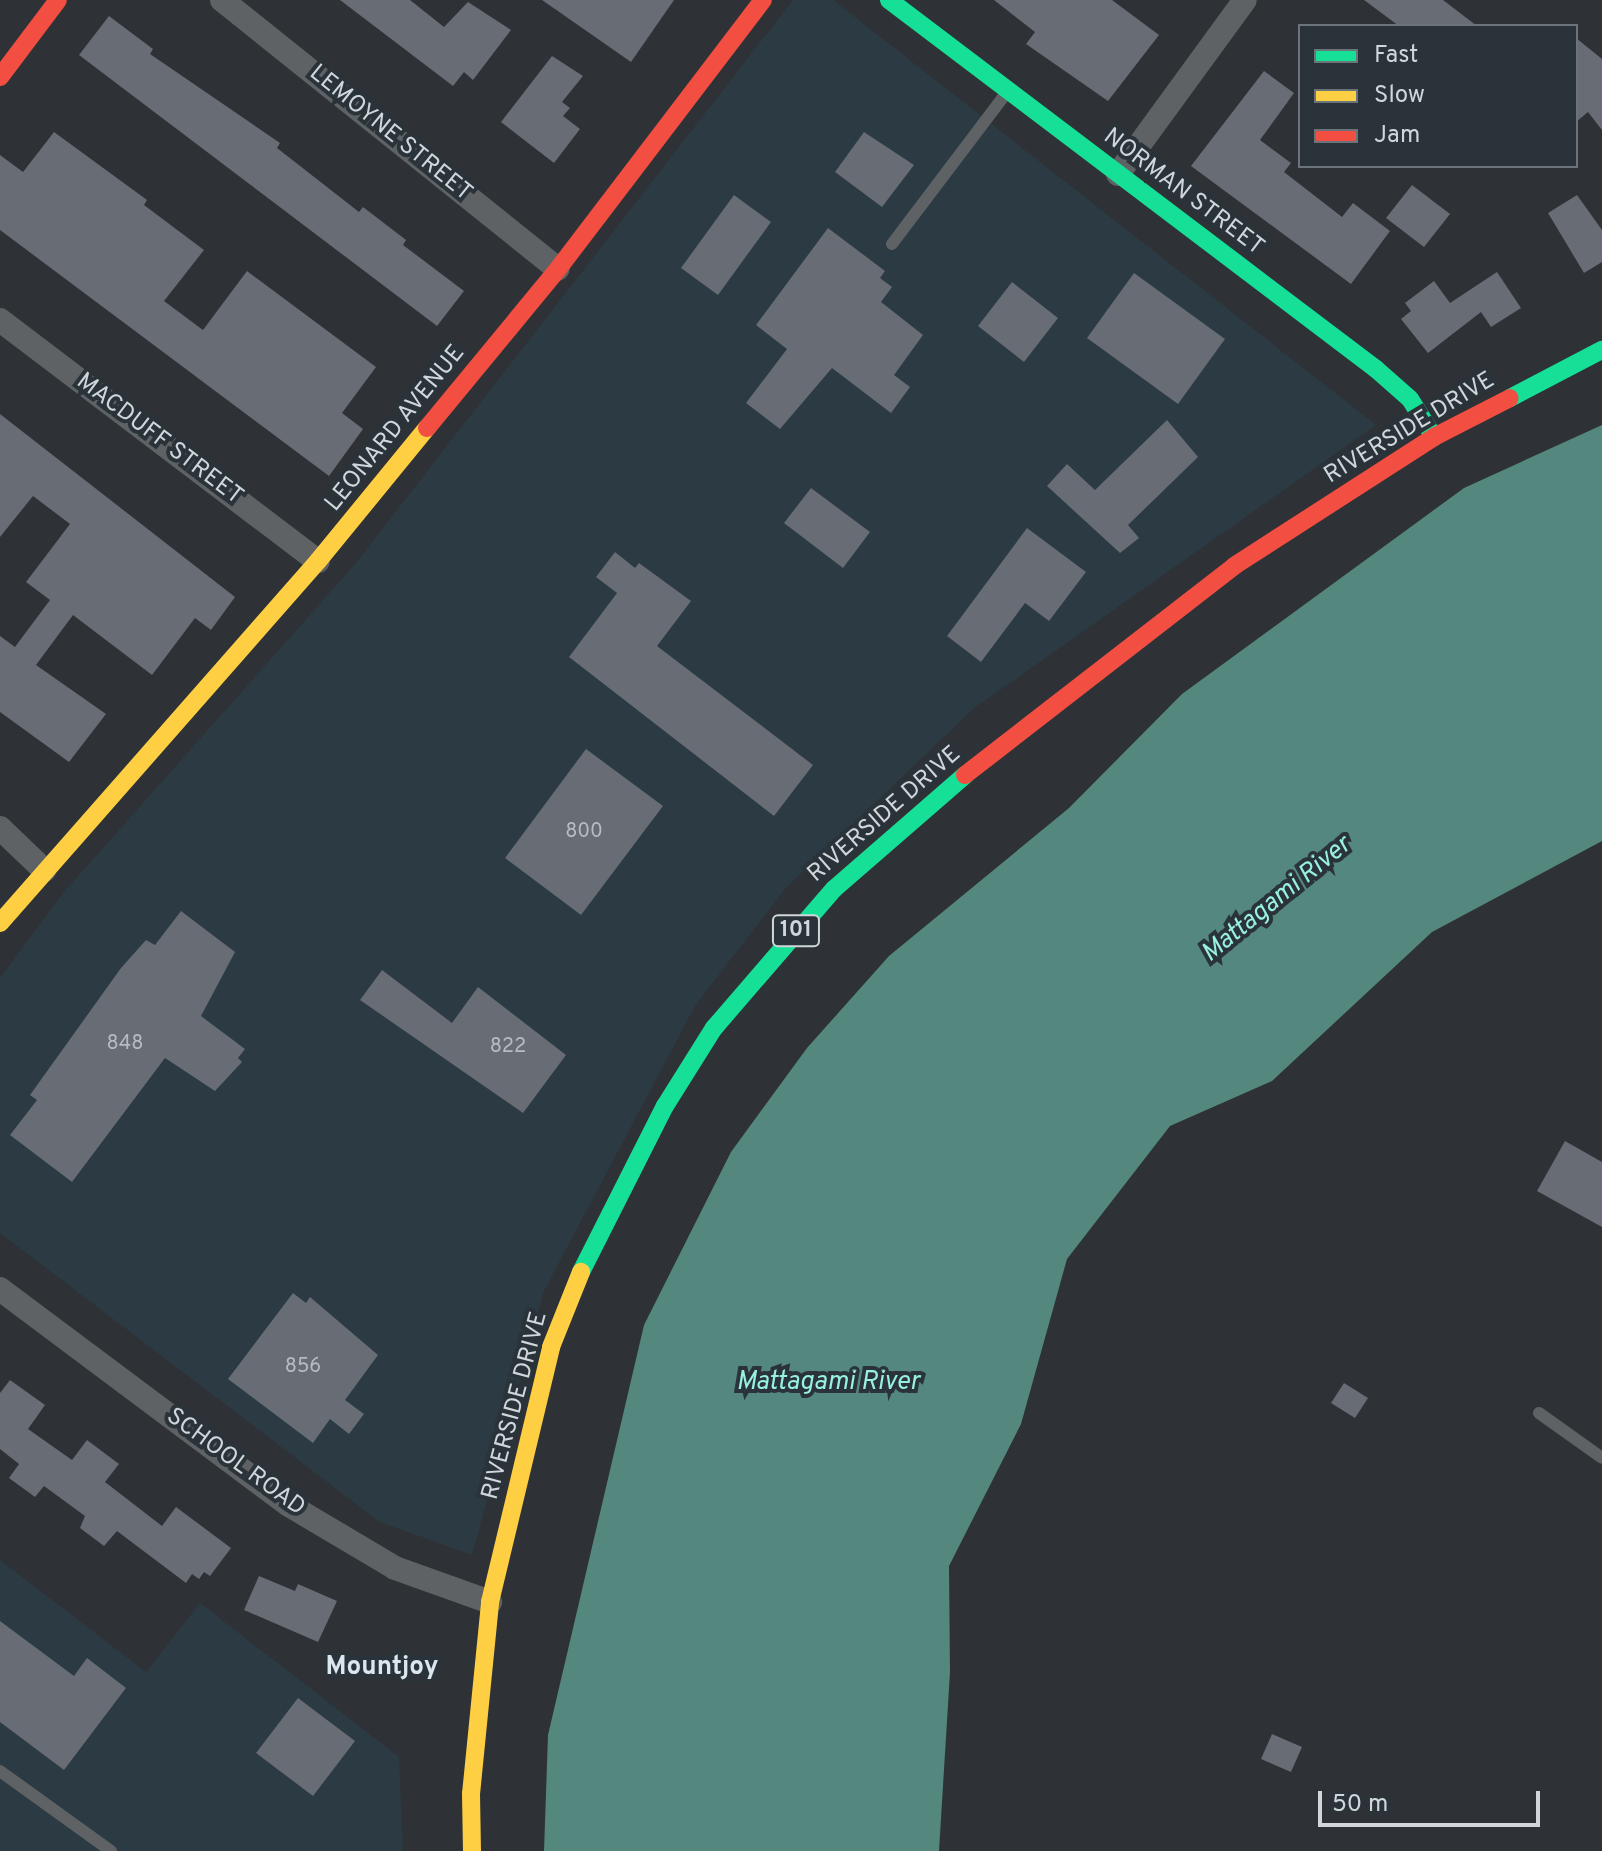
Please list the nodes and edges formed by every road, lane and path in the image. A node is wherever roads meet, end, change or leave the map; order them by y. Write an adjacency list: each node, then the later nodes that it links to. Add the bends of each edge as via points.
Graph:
1 (58, 0): 6 (street)
2 (222, 0): 10 (street, LEMOYNE STREET)
3 (763, 0): 10 (street, LEONARD AVENUE)
4 (889, 0): 7 (street, NORMAN STREET)
5 (1245, 0): 8 (street)
6 (0, 77)
7 (1008, 90): 8 (street, NORMAN STREET); 9 (lane)
8 (1118, 174): 13 (street, NORMAN STREET, via 1401,389)
9 (892, 244)
10 (558, 269): 14 (street, LEONARD AVENUE)
11 (0, 320): 14 (street, MACDUFF STREET)
12 (1602, 350): 13 (street, RIVERSIDE DRIVE / 101)
13 (1434, 437): 21 (street, RIVERSIDE DRIVE / 101, via 1234,566 953,785 834,889 724,1016 665,1106 588,1254 561,1321)
14 (318, 561): 16 (street, LEONARD AVENUE, via 183,721)
15 (0, 828): 16 (street)
16 (44, 870): 17 (street)
17 (0, 923)
18 (0, 1289): 21 (street, SCHOOL ROAD, via 289,1505 395,1568)
19 (1539, 1413): 20 (lane)
20 (1602, 1458)
21 (490, 1602): 24 (street, RIVERSIDE DRIVE / 101, via 471,1794)
22 (0, 1771): 23 (lane)
23 (111, 1851)
24 (472, 1851)

